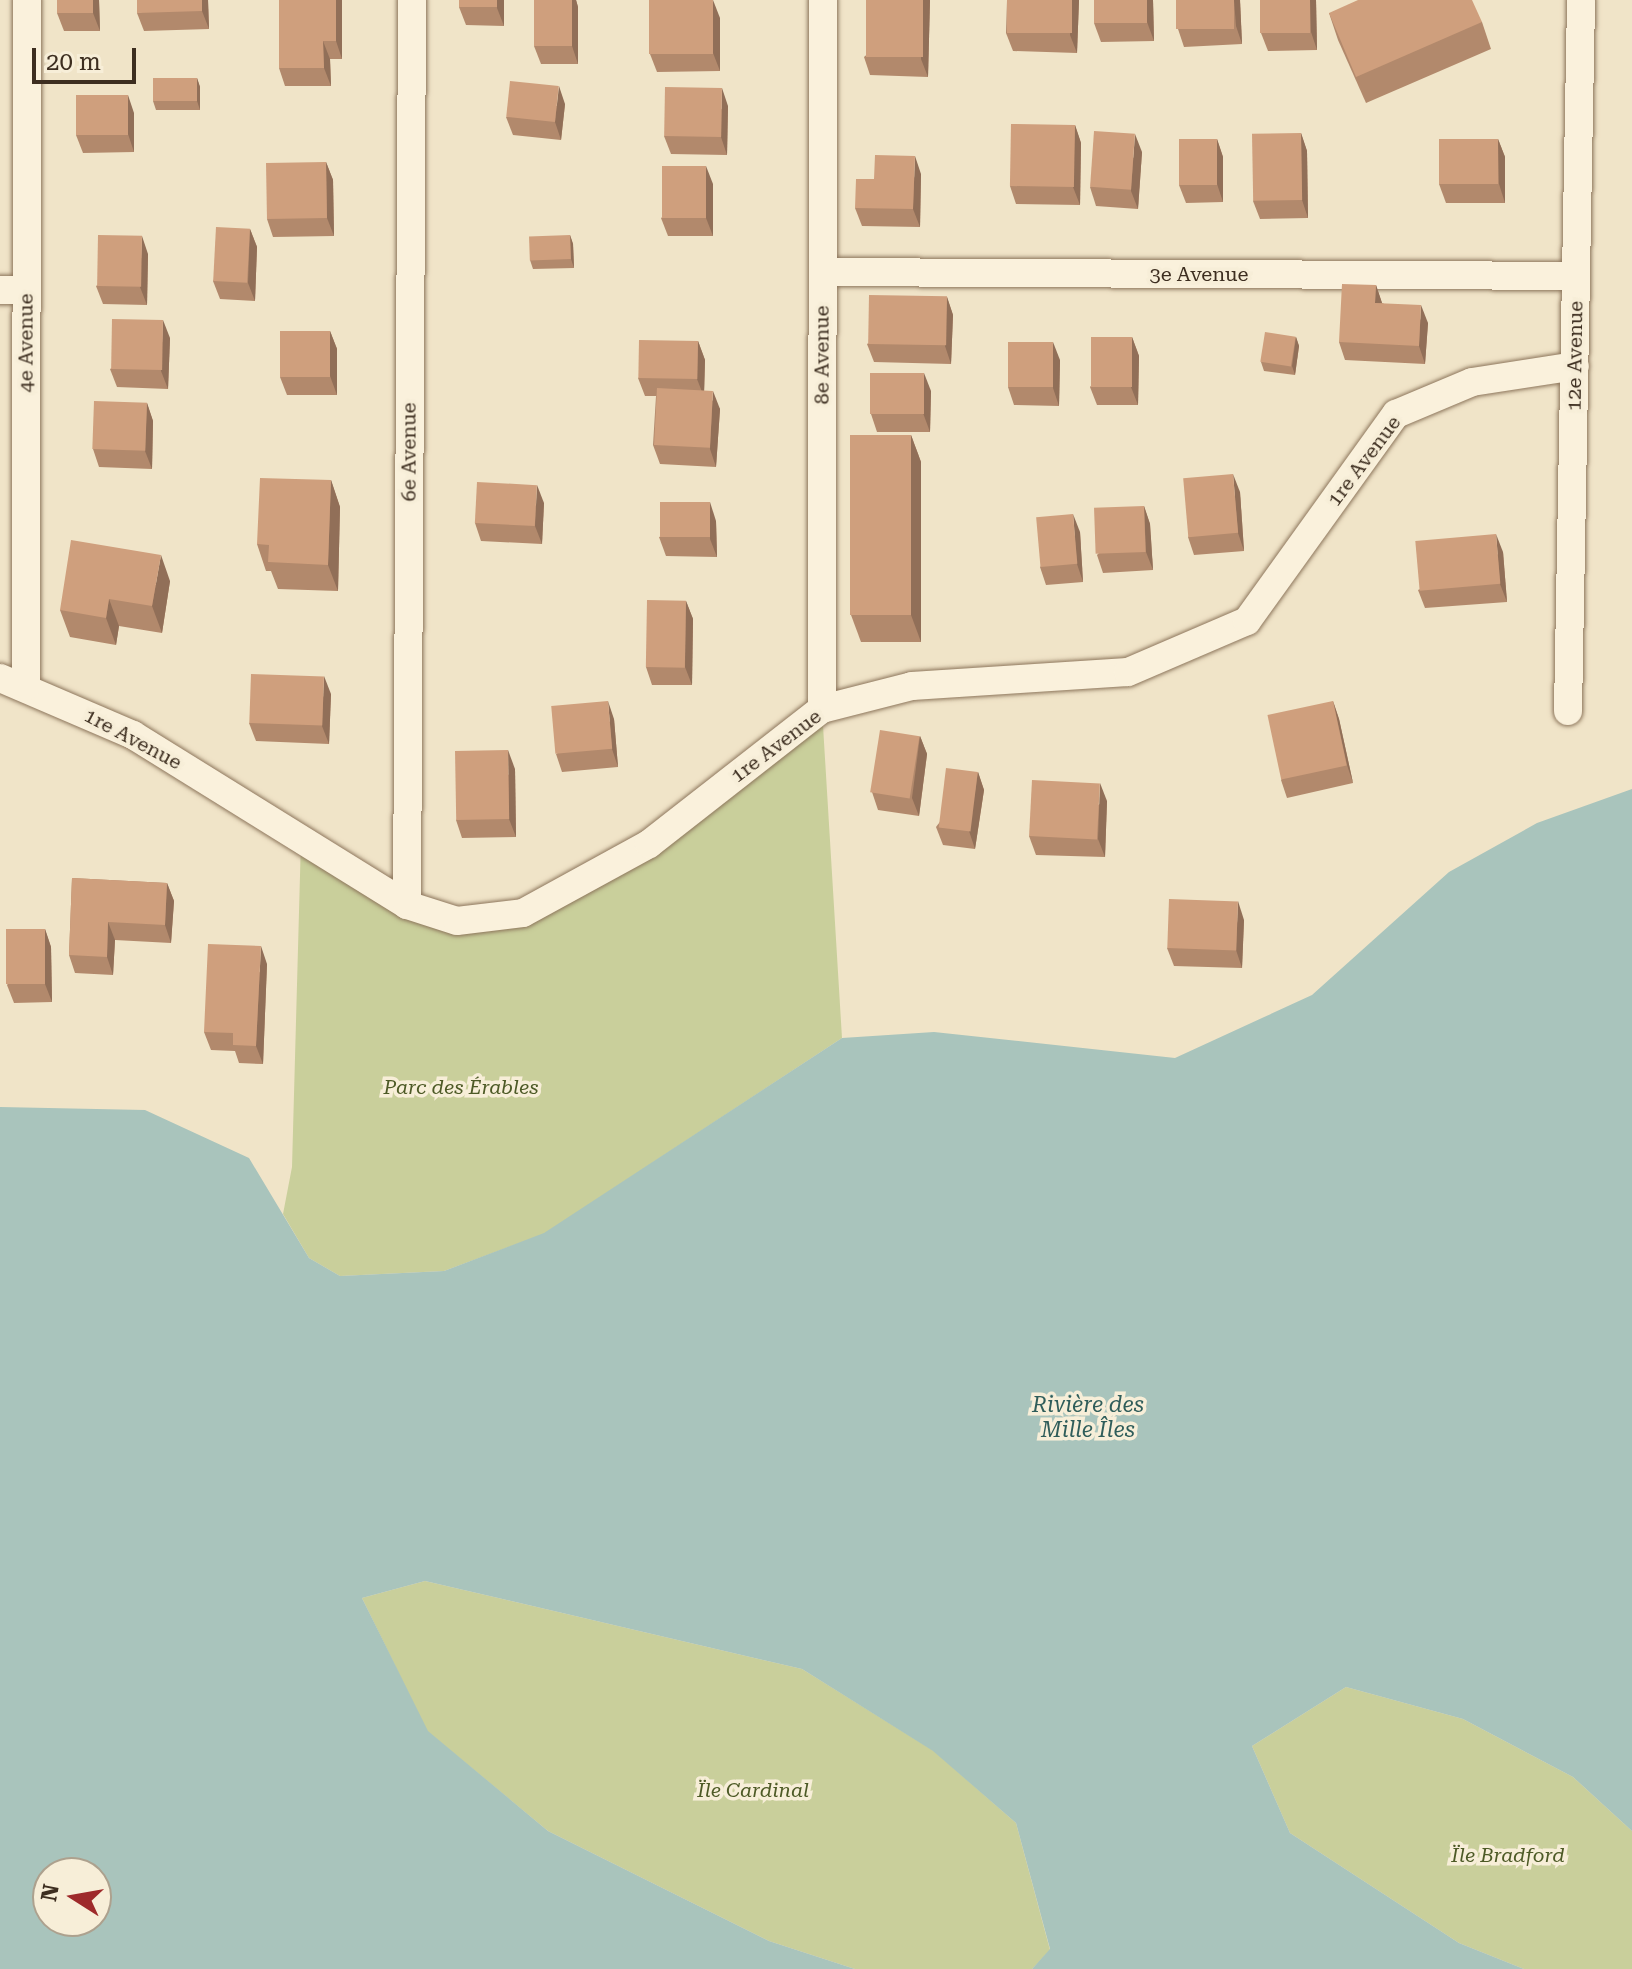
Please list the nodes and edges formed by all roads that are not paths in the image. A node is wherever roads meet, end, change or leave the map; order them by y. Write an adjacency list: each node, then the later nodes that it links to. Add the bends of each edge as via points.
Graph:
1 (27, 0): 7 (street, 4e Avenue)
2 (412, 0): 12 (street, 6e Avenue)
3 (823, 0): 5 (street, 8e Avenue)
4 (1581, 0): 6 (street, 12e Avenue)
5 (823, 272): 6 (street, 3e Avenue); 10 (street, 8e Avenue)
6 (1576, 276): 8 (street, 12e Avenue)
7 (13, 290): 9 (street, 4e Avenue)
8 (1575, 366): 10 (street, 1re Avenue, via 1472,382 1396,414 1247,621 1128,672 912,686); 11 (street, 12e Avenue)
9 (13, 682): 12 (street, 1re Avenue, via 133,735)
10 (822, 709): 12 (street, 1re Avenue, via 649,844 523,913 457,921)
11 (1568, 711)
12 (407, 905)

